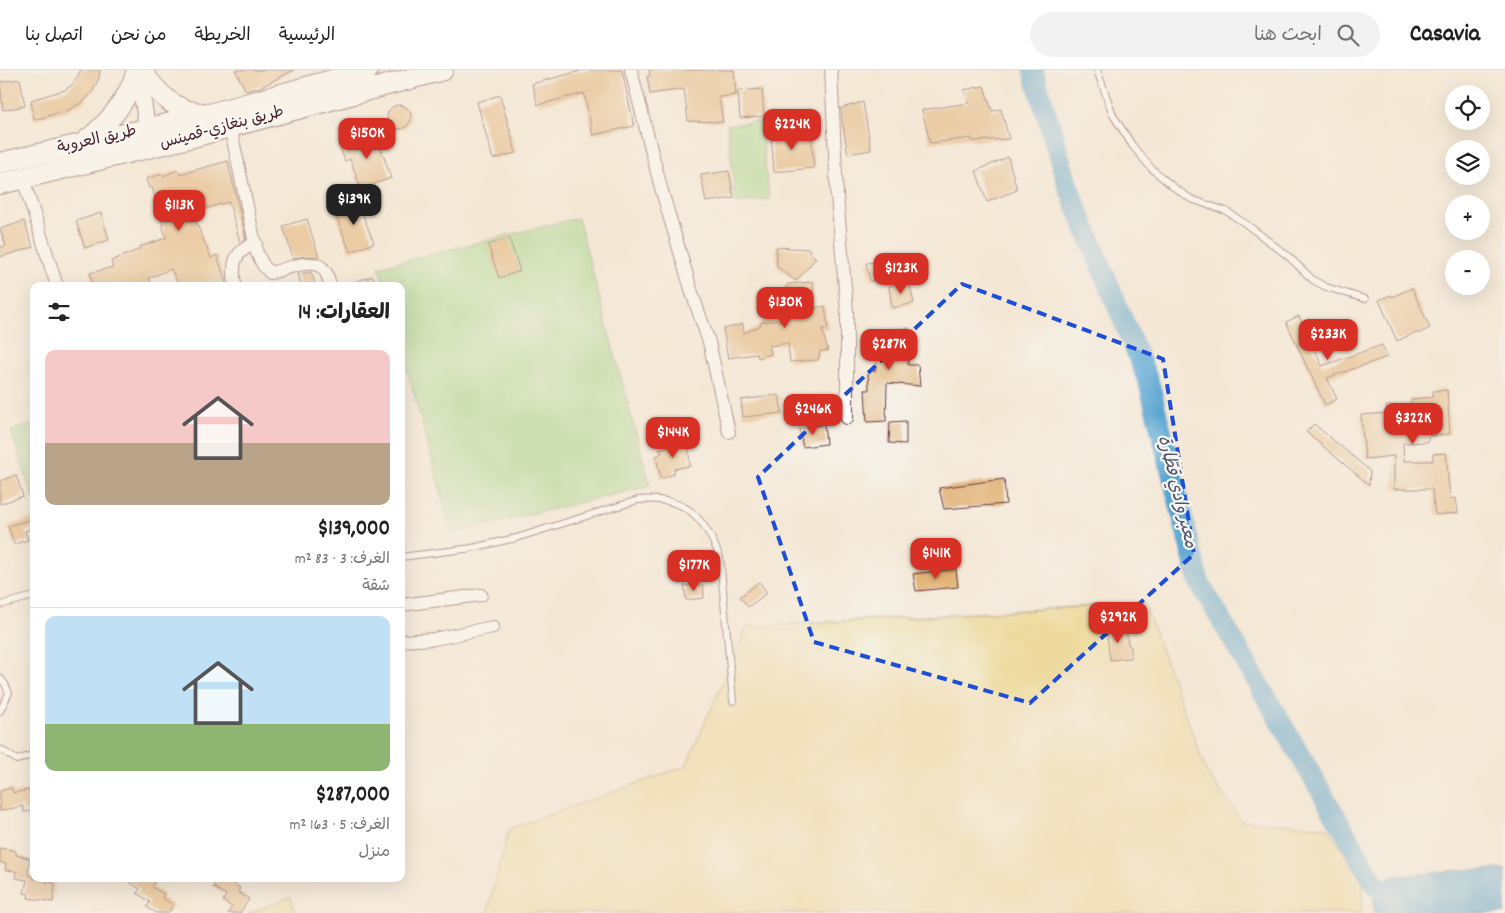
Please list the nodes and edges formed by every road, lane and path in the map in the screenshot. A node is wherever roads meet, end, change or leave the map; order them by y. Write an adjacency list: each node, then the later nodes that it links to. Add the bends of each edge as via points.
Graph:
1 (139, 70): 7 (main road, via 173,104 191,113); 9 (street); 10 (main road, via 121,104)
2 (368, 70): 7 (main road, طريق العروبة)
3 (443, 70): 8 (main road, طريق بنغازي-قمينس)
4 (631, 70): 20 (street, via 662,188 709,342)
5 (831, 70): 19 (street, via 846,311)
6 (1097, 70): 18 (lane, via 1113,115 1132,145 1165,180 1191,199 1226,211 1246,224 1313,280)
7 (209, 114): 9 (main road, طريق العروبة)
8 (230, 126): 9 (main road, طريق بنغازي-قمينس); 14 (street)
9 (149, 138): 10 (main road, طريق العروبة); 12 (main road, طريق بنغازي-قمينس)
10 (84, 142): 11 (main road, طريق العروبة)
11 (0, 163)
12 (23, 179): 13 (main road, طريق بنغازي-قمينس); 15 (street)
13 (0, 184)
14 (256, 243): 16 (street, via 242,249 235,260); 17 (street, via 257,253 270,273 315,263 326,272)
15 (56, 282)
16 (235, 282)
17 (329, 282)
18 (1365, 299)
19 (847, 418)
20 (729, 432)
21 (405, 556): 29 (lane, via 472,548 516,538 638,500 660,499 677,503 690,511 712,536 720,558)
22 (481, 595): 24 (street)
23 (30, 597): 25 (lane)
24 (405, 604)
25 (0, 605)
26 (492, 627): 27 (street, via 434,639)
27 (405, 641)
28 (0, 678): 30 (lane, via 9,693)
29 (732, 701)
30 (0, 711)
31 (0, 748): 32 (lane, via 17,760)
32 (30, 755)

